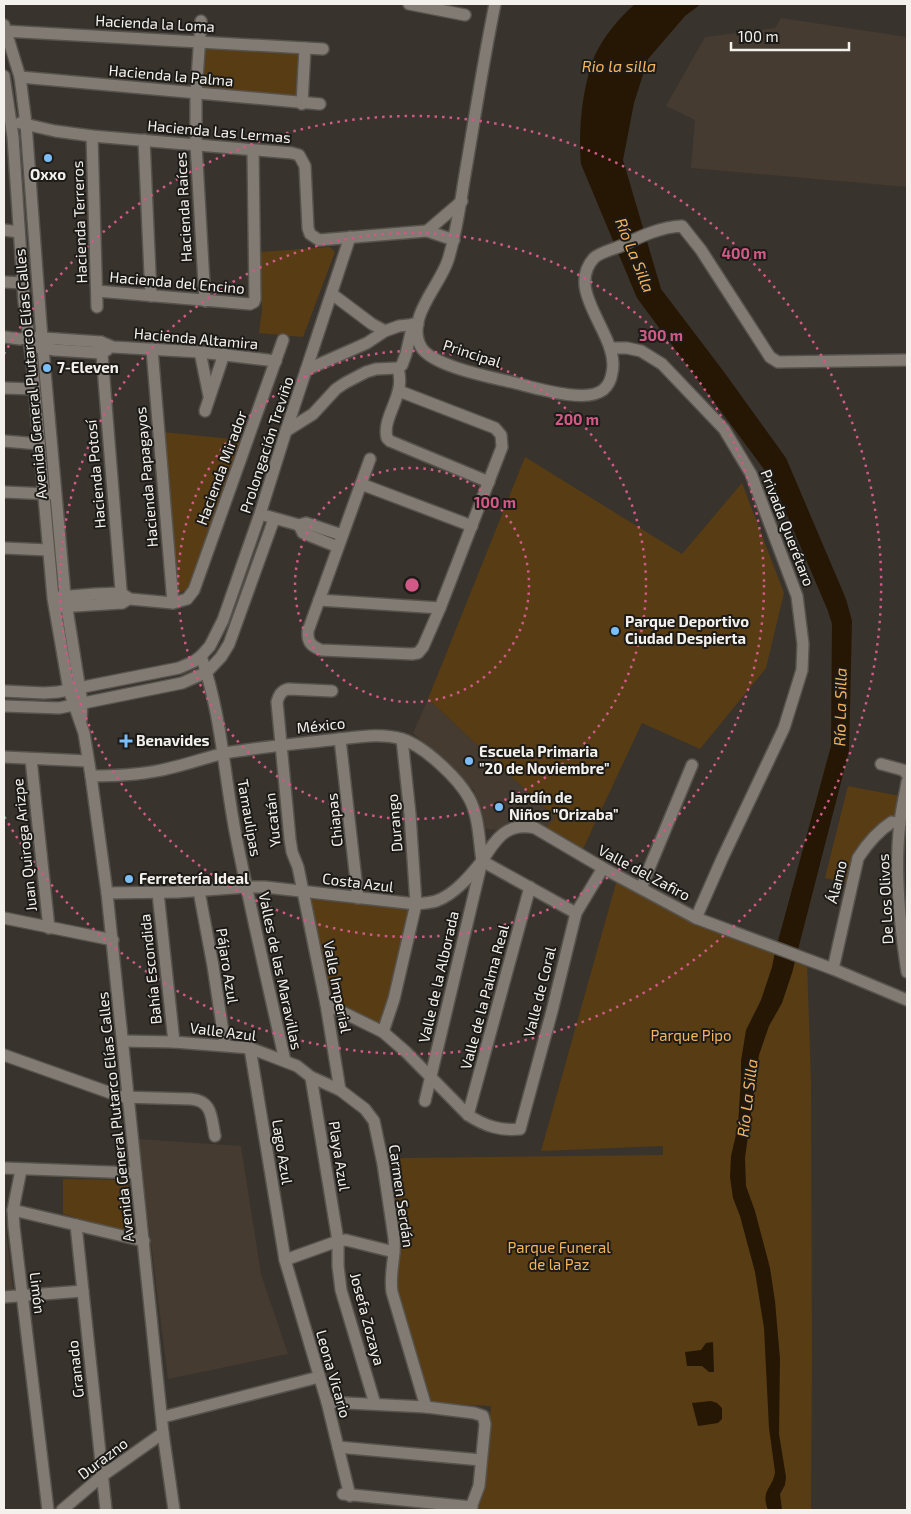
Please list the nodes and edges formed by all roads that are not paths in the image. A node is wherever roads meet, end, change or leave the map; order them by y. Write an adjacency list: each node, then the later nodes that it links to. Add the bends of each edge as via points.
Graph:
1 (409, 4): 3 (street)
2 (494, 4): 20 (street)
3 (465, 15)
4 (201, 21): 6 (street, Hacienda Raíces)
5 (5, 29): 6 (street, Hacienda la Loma); 10 (street, Avenida General Plutarco Elías Calles)
6 (199, 41): 7 (street, Hacienda la Loma); 11 (street, Hacienda Raíces)
7 (305, 48): 8 (street, Hacienda la Loma); 12 (street)
8 (323, 49)
9 (4, 76): 14 (street, Avenida General Plutarco Elías Calles)
10 (20, 77): 11 (street, Hacienda la Palma); 15 (street, Avenida General Plutarco Elías Calles)
11 (196, 93): 12 (street, Hacienda la Palma); 18 (street, Hacienda Raíces)
12 (302, 104): 13 (street, Hacienda la Palma)
13 (320, 104)
14 (7, 120): 15 (street, Hacienda Las Lermas); 23 (street, Avenida General Plutarco Elías Calles)
15 (26, 124): 16 (street, Hacienda Las Lermas); 31 (street, Avenida General Plutarco Elías Calles)
16 (92, 136): 17 (street, Hacienda Las Lermas); 28 (street, Hacienda Terreros)
17 (144, 140): 18 (street, Hacienda Las Lermas); 30 (street)
18 (196, 144): 19 (street, Hacienda Las Lermas); 33 (street, Hacienda Raíces)
19 (253, 150): 24 (street, Hacienda Las Lermas, via 299,155 305,166 310,234 320,240); 33 (street, Hacienda del Encino, via 254,302)
20 (462, 201): 22 (street); 25 (street)
21 (4, 230): 23 (street)
22 (427, 231): 24 (street, Hacienda Las Lermas); 25 (street, Hacienda Las Lermas)
23 (19, 232): 27 (street, Avenida General Plutarco Elías Calles)
24 (350, 237): 29 (street, Prolongación Treviño)
25 (454, 240): 35 (street, via 447,262)
26 (4, 282): 27 (street)
27 (23, 283): 32 (street, Avenida General Plutarco Elías Calles)
28 (97, 291): 30 (street, Hacienda del Encino); 34 (street, Hacienda Terreros)
29 (332, 294): 36 (street); 49 (street, Prolongación Treviño)
30 (151, 296): 33 (street, Hacienda del Encino)
31 (39, 300): 32 (street); 40 (street, Avenida General Plutarco Elías Calles)
32 (24, 301): 39 (street, Avenida General Plutarco Elías Calles)
33 (205, 301)
34 (97, 307)
35 (416, 324): 36 (street); 42 (street, Principal, via 422,348 440,362 527,386 577,395 595,394 610,382 614,368); 48 (street, via 404,361)
36 (385, 331): 49 (street, via 367,343)
37 (4, 338): 39 (street, Hacienda Altamira)
38 (283, 340): 47 (street, Hacienda Mirador)
39 (26, 341): 40 (street, Hacienda Altamira); 51 (street, Avenida General Plutarco Elías Calles)
40 (42, 343): 41 (street, Hacienda Altamira); 63 (street, Avenida General Plutarco Elías Calles)
41 (101, 347): 43 (street, Hacienda Altamira); 72 (street, Hacienda Potosí)
42 (610, 348): 46 (street, Principal, via 590,305 586,272 595,258 645,234 679,226 701,250 766,352 778,362); 112 (street, Privada Querétaro, via 640,351 662,364 724,429 752,474 797,596 803,644 802,670 787,720 722,859)
43 (152, 349): 44 (street, Hacienda Altamira); 75 (street, Hacienda Papagayos)
44 (200, 352): 45 (street, Hacienda Altamira); 53 (street)
45 (224, 354): 47 (street, Hacienda Altamira); 53 (street)
46 (907, 360)
47 (276, 361): 75 (street, Hacienda Mirador, via 194,590 187,599)
48 (398, 368): 52 (street); 55 (street, via 376,369 345,383 313,414)
49 (306, 370): 55 (street, Prolongación Treviño)
50 (4, 388): 51 (street)
51 (34, 389): 57 (street, Avenida General Plutarco Elías Calles)
52 (399, 391): 59 (street, via 386,427 387,438); 59 (street, via 495,428 501,435 502,447)
53 (209, 397): 54 (street)
54 (204, 411)
55 (286, 431): 64 (street, Prolongación Treviño)
56 (4, 441): 57 (street)
57 (39, 444): 62 (street, Avenida General Plutarco Elías Calles)
58 (370, 459): 60 (street)
59 (488, 482): 67 (street)
60 (361, 484): 67 (street); 68 (street)
61 (4, 492): 62 (street)
62 (44, 494): 63 (street); 71 (street, Avenida General Plutarco Elías Calles)
63 (56, 494): 74 (street, Avenida General Plutarco Elías Calles)
64 (260, 514): 65 (street); 77 (street, Prolongación Treviño, via 223,620)
65 (274, 519): 66 (street); 78 (street, Prolongación Treviño, via 233,635 221,658)
66 (299, 525): 68 (street, via 306,524); 69 (street, via 303,533)
67 (472, 526): 76 (street)
68 (342, 535): 69 (street)
69 (338, 546): 73 (street)
70 (4, 548): 71 (street)
71 (48, 550): 74 (street, Avenida General Plutarco Elías Calles)
72 (124, 598): 74 (street); 75 (street)
73 (319, 600): 76 (street); 76 (street, via 308,631 309,642 313,647 330,650 418,652)
74 (60, 602): 79 (street, Avenida General Plutarco Elías Calles)
75 (177, 602)
76 (440, 608)
77 (201, 656): 78 (street); 79 (street, Prolongación Treviño, via 178,668)
78 (207, 672): 82 (street, Prolongación Treviño, via 182,682); 87 (street)
79 (75, 689): 80 (street, Prolongación Treviño, via 44,693); 82 (street, Avenida General Plutarco Elías Calles)
80 (4, 691)
81 (332, 692): 86 (street, Yucatán, via 283,691 277,702)
82 (78, 704): 83 (street, Prolongación Treviño, via 59,708); 90 (street, Avenida General Plutarco Elías Calles)
83 (4, 706)
84 (340, 739): 85 (street, México, via 378,736); 86 (street, México); 108 (street, Chiapas)
85 (402, 739): 97 (street, México, via 418,747 459,784 470,799); 109 (street, Durango)
86 (280, 745): 87 (street, México); 105 (street, Yucatán, via 290,839)
87 (224, 753): 94 (street, México, via 148,773); 101 (street, Tamaulipas)
88 (4, 757): 89 (street)
89 (31, 759): 90 (street); 113 (street, Juan Quiroga Arizpe)
90 (88, 761): 94 (street, Avenida General Plutarco Elías Calles)
91 (881, 764): 93 (street)
92 (692, 765): 103 (street)
93 (907, 774)
94 (91, 776): 106 (street, Avenida General Plutarco Elías Calles)
95 (907, 782): 96 (street, De Los Olivos)
96 (900, 824): 115 (street, Álamo, via 892,822 884,828 858,858); 116 (street, De Los Olivos, via 900,918)
97 (478, 834): 98 (street); 99 (street, México)
98 (495, 840): 99 (street, Valle del Zafiro); 100 (street, Valle del Zafiro, via 515,828 535,828)
99 (482, 861): 102 (street); 109 (street, Costa Azul, via 450,893 436,901); 127 (street, Valle de la Alborada)
100 (603, 868): 103 (street, Valle del Zafiro); 110 (street, Valle de Coral)
101 (247, 887): 104 (street, Costa Azul); 105 (street, Costa Azul); 125 (street, Valles de las Maravillas)
102 (530, 888): 110 (street); 131 (street, Valle de la Palma Real)
103 (641, 888): 112 (street, Valle del Zafiro)
104 (199, 891): 107 (street, Costa Azul); 122 (street, Pájaro Azul)
105 (302, 891): 108 (street, Costa Azul); 118 (street, Valle Imperial)
106 (107, 893): 107 (street, Costa Azul); 114 (street, Avenida General Plutarco Elías Calles)
107 (158, 893): 121 (street, Bahía Escondida)
108 (358, 898): 109 (street, Costa Azul)
109 (416, 904): 119 (street, Durango)
110 (576, 912): 131 (street, Valle de Coral, via 520,1129 503,1130 488,1126)
111 (4, 918): 113 (street)
112 (702, 920): 115 (street, Valle del Zafiro)
113 (49, 928): 114 (street)
114 (113, 940): 120 (street, Avenida General Plutarco Elías Calles)
115 (832, 969): 117 (street, Valle del Zafiro)
116 (907, 972)
117 (907, 1000)
118 (326, 1004): 119 (street); 128 (street, Valle Imperial)
119 (383, 1032): 127 (street)
120 (123, 1041): 121 (street, Valle Azul); 129 (street, Avenida General Plutarco Elías Calles)
121 (174, 1042): 122 (street, Valle Azul)
122 (225, 1045): 123 (street, Valle Azul)
123 (250, 1048): 125 (street, Valle Azul); 141 (street, Lago Azul)
124 (4, 1055): 129 (street)
125 (285, 1061): 126 (street, Valle Azul)
126 (311, 1077): 128 (street, Valle Azul); 139 (street, Playa Azul)
127 (431, 1077): 130 (street, Valle de la Alborada); 131 (street)
128 (340, 1090): 140 (street, Carmen Serdán, via 365,1109 374,1121)
129 (129, 1098): 132 (street, via 201,1101 208,1109); 135 (street, Avenida General Plutarco Elías Calles)
130 (425, 1101)
131 (468, 1115)
132 (215, 1136)
133 (4, 1168): 134 (street)
134 (21, 1170): 135 (street); 136 (street, Limón)
135 (136, 1173): 138 (street, Avenida General Plutarco Elías Calles)
136 (14, 1210): 137 (street); 143 (street, Limón)
137 (76, 1225): 138 (street); 142 (street, Granado)
138 (144, 1241): 149 (street, Avenida General Plutarco Elías Calles)
139 (338, 1241): 140 (street, via 350,1240); 141 (street); 147 (street, Josefa Zozaya, via 340,1290)
140 (394, 1252): 148 (street, Carmen Serdán, via 392,1292)
141 (285, 1260): 145 (street, Leona Vicario)
142 (83, 1291): 143 (street); 153 (street, Granado)
143 (23, 1296): 144 (street); 155 (street, Limón)
144 (4, 1297)
145 (319, 1377): 146 (street, Leona Vicario); 149 (street)
146 (327, 1402): 147 (street); 151 (street, Leona Vicario)
147 (375, 1404): 148 (street)
148 (426, 1407): 152 (street, via 474,1412 483,1416)
149 (163, 1417): 150 (street, Avenida General Plutarco Elías Calles)
150 (163, 1432): 153 (street, Durazno); 158 (street, Avenida General Plutarco Elías Calles)
151 (338, 1447): 152 (street); 154 (street, Leona Vicario, via 346,1495)
152 (481, 1460): 154 (street, via 479,1486)
153 (102, 1476): 156 (street, Durazno); 157 (street, Granado)
154 (471, 1508)
155 (48, 1510)
156 (62, 1510)
157 (106, 1510)
158 (174, 1510)

